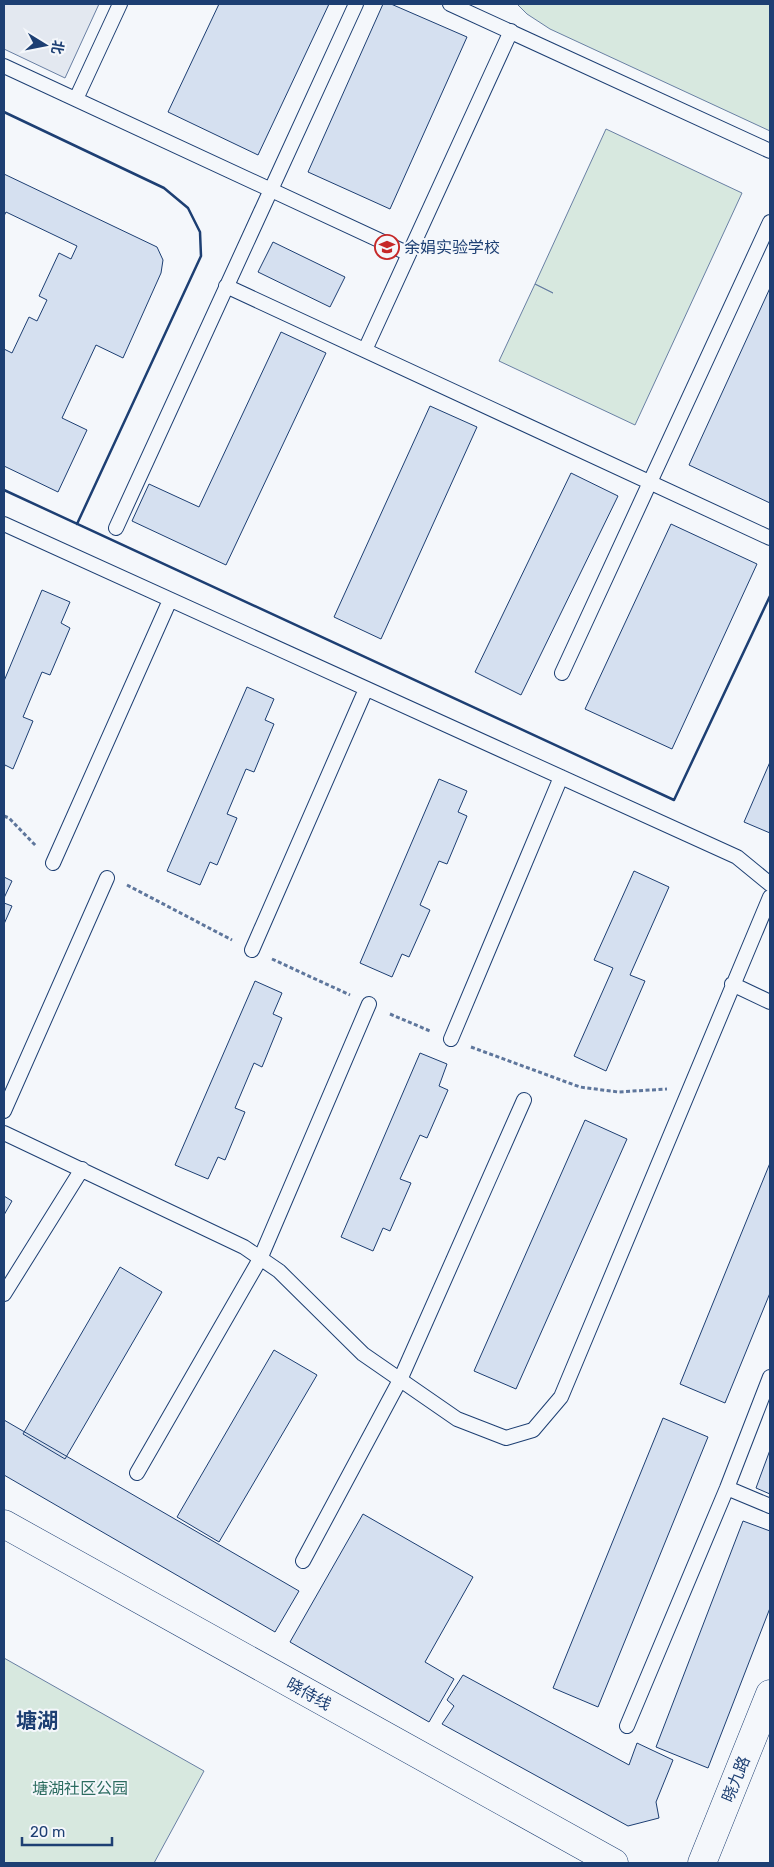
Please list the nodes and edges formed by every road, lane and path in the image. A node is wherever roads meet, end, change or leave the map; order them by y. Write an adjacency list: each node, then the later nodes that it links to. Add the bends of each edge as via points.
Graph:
1 (120, 4): 6 (lane)
2 (356, 4): 8 (lane)
3 (450, 4): 4 (lane)
4 (511, 32): 7 (lane); 10 (lane)
5 (4, 66): 6 (lane)
6 (76, 99): 8 (lane)
7 (770, 151)
8 (271, 190): 10 (lane); 11 (lane)
9 (770, 222): 13 (lane)
10 (409, 254): 12 (lane)
11 (226, 286): 12 (lane); 15 (lane)
12 (365, 350): 13 (lane)
13 (650, 482): 16 (lane); 18 (lane)
14 (4, 524): 17 (lane)
15 (116, 528)
16 (770, 538)
17 (170, 600): 19 (lane); 22 (lane)
18 (562, 673)
19 (366, 688): 20 (lane); 26 (lane)
20 (561, 778): 24 (lane, via 736,857); 30 (lane)
21 (4, 816): 22 (path)
22 (53, 863)
23 (107, 878): 26 (path, via 122,882); 33 (lane)
24 (770, 884)
25 (770, 897): 27 (lane)
26 (252, 950): 29 (path)
27 (732, 984): 28 (lane); 31 (lane)
28 (770, 1002)
29 (369, 1004): 30 (path); 36 (lane)
30 (451, 1039): 31 (path, via 580,1087 618,1092)
31 (690, 1087): 39 (lane, via 561,1397 533,1430 506,1438 457,1419)
32 (524, 1100): 39 (lane)
33 (4, 1111)
34 (4, 1133): 35 (lane)
35 (82, 1169): 36 (lane, via 244,1247); 37 (lane)
36 (260, 1259): 39 (lane, via 280,1271 363,1354); 40 (lane)
37 (4, 1294)
38 (770, 1377): 41 (lane)
39 (400, 1380): 44 (lane)
40 (138, 1473)
41 (727, 1488): 42 (lane); 46 (lane)
42 (770, 1506)
43 (4, 1524): 47 (main road, 晓侍线)
44 (303, 1561)
45 (770, 1694): 48 (main road, 晓九路)
46 (627, 1726)
47 (614, 1863)
48 (702, 1863)

